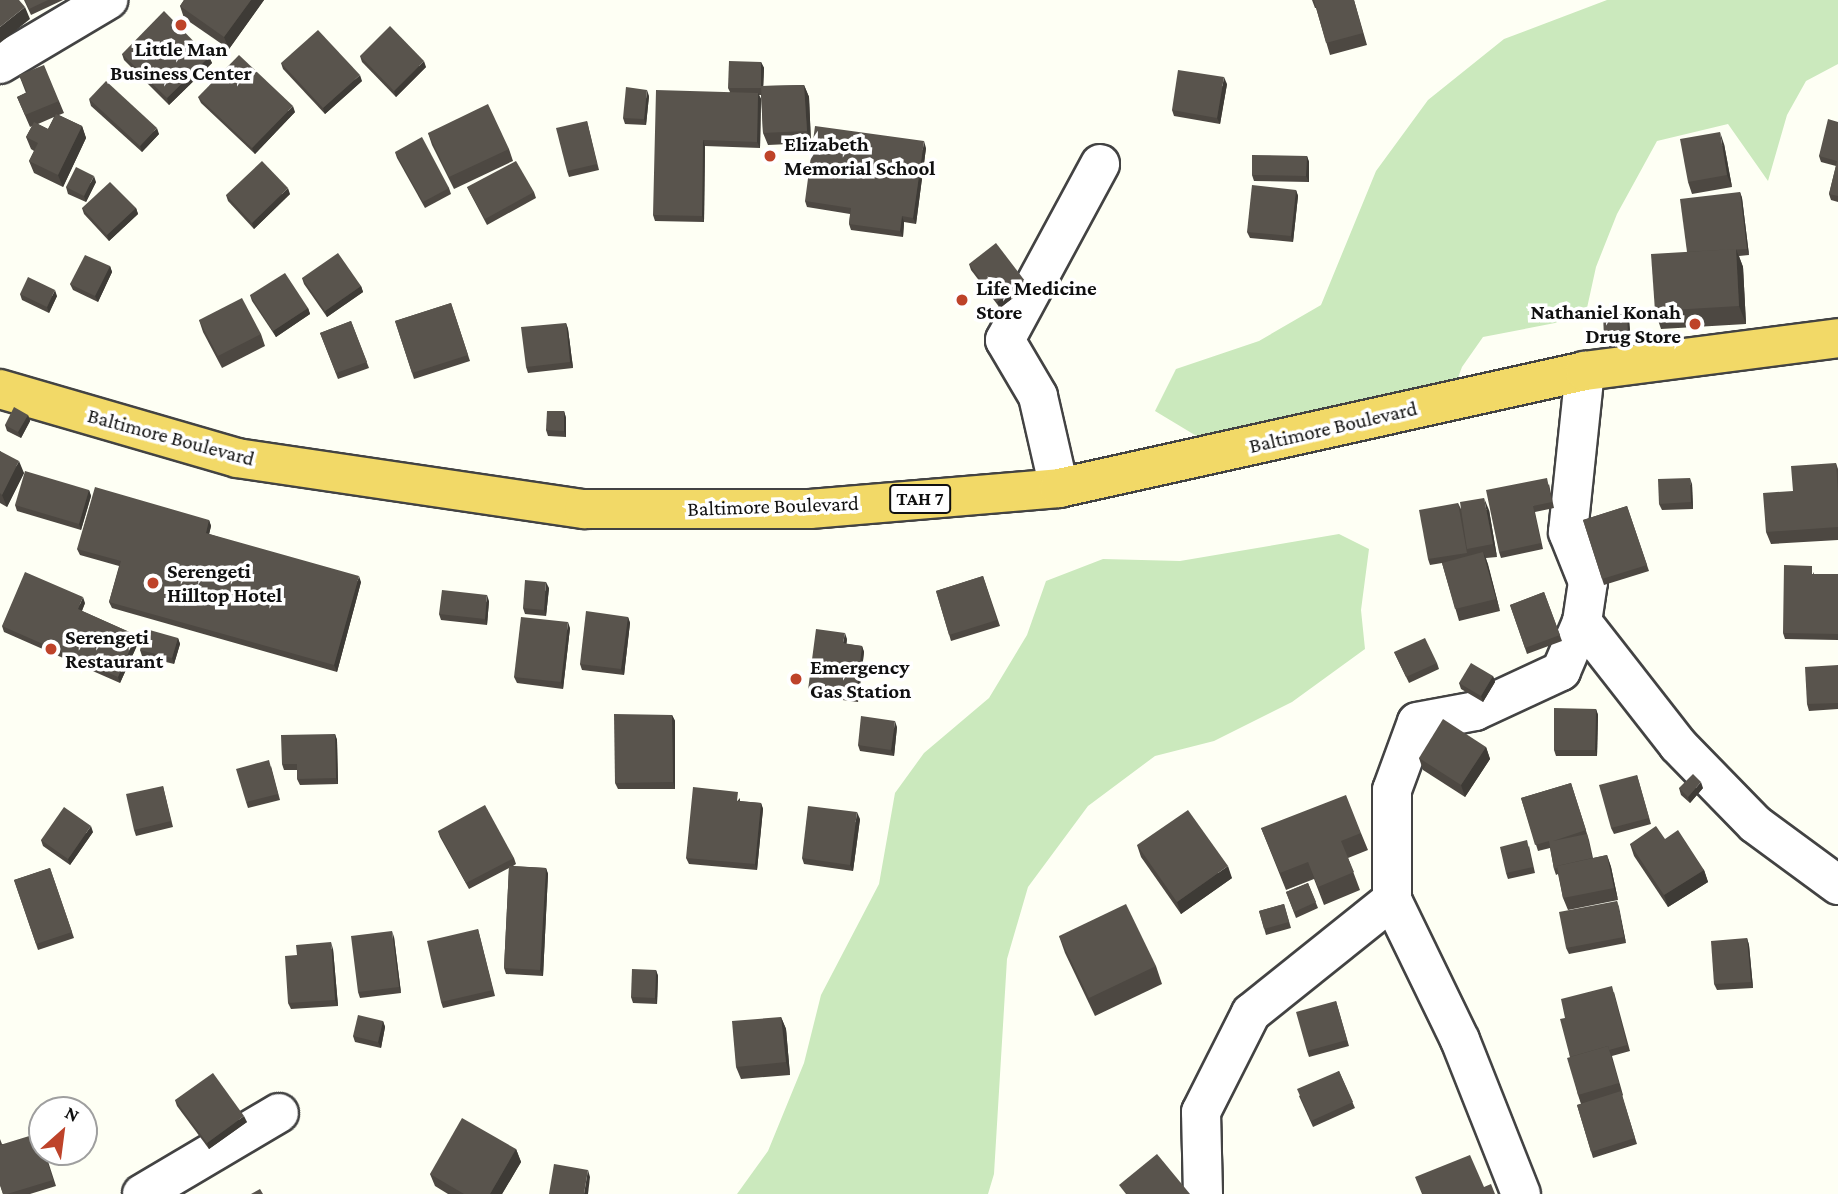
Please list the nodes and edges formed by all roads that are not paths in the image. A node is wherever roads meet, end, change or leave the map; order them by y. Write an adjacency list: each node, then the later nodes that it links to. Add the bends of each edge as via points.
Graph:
1 (107, 0): 2 (street)
2 (0, 64)
3 (1100, 164): 7 (street, via 1005,340 1038,396)
4 (1838, 338): 5 (highway, Baltimore Boulevard / TAH 7)
5 (1585, 371): 7 (highway, Baltimore Boulevard / TAH 7); 8 (street, via 1568,532 1588,582)
6 (0, 389): 7 (highway, Baltimore Boulevard / TAH 7, via 237,458 583,509 810,509)
7 (1059, 488)
8 (1582, 622): 9 (street, via 1678,745 1755,824); 10 (street, via 1561,671 1475,711 1417,722 1392,790)
9 (1838, 885)
10 (1392, 900): 13 (street, via 1251,1013 1201,1112); 14 (street, via 1460,1040)
11 (279, 1113): 12 (street)
12 (142, 1194)
13 (1202, 1194)
14 (1521, 1194)

